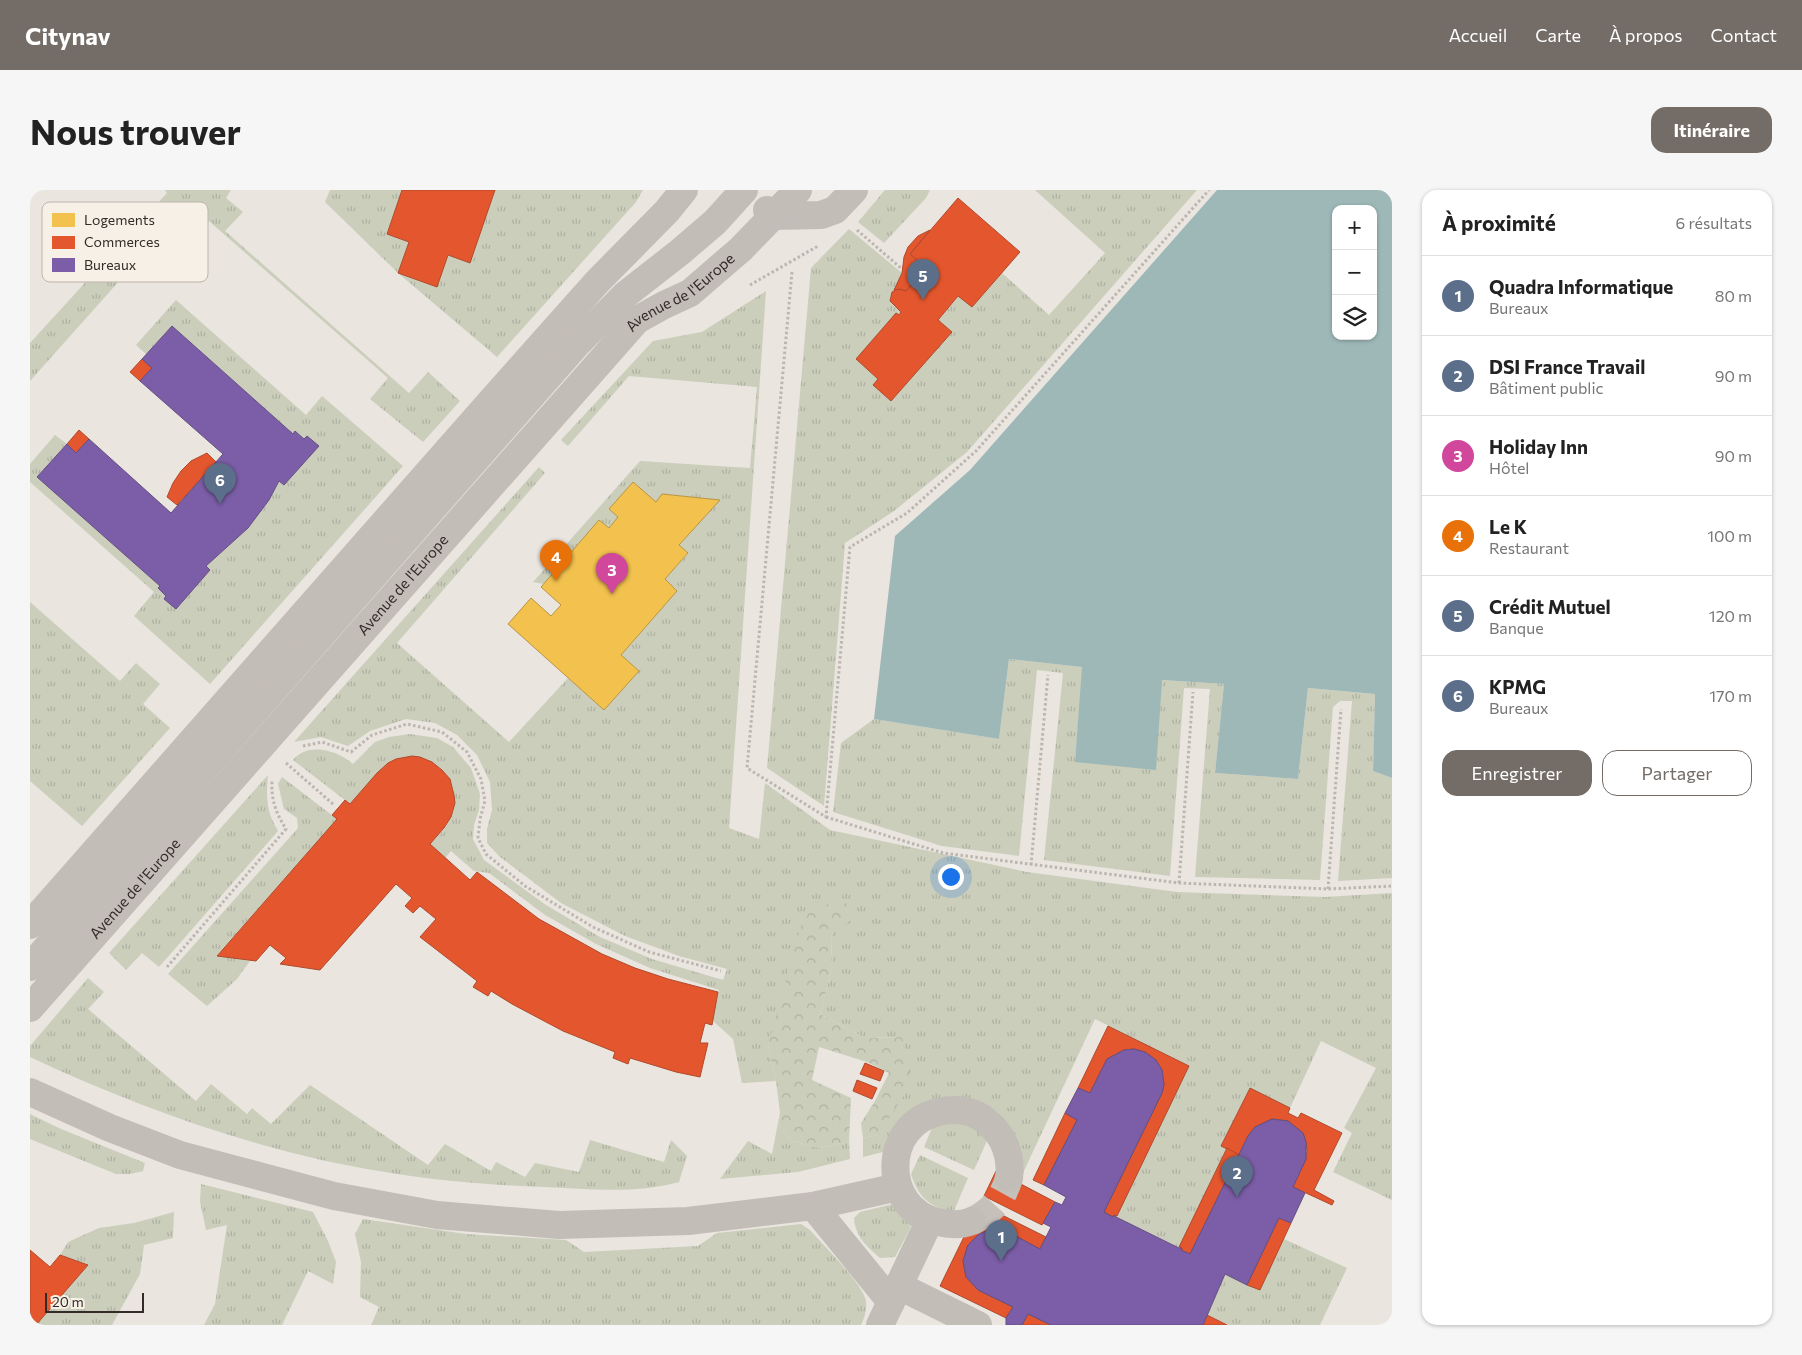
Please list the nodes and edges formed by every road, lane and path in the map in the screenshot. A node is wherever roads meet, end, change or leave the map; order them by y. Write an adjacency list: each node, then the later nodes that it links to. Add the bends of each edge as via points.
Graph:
1 (684, 190): 22 (street, via 492,401)
2 (744, 190): 6 (street); 24 (street, Avenue de l'Europe, via 715,222 625,294 576,345)
3 (798, 190): 6 (street, Avenue de l'Europe)
4 (854, 190): 6 (street, via 835,210 821,215)
5 (1209, 190): 17 (path, via 976,451 907,513 850,547)
6 (773, 216): 26 (street, Avenue de l'Europe, via 690,293 637,320)
7 (856, 229): 8 (path)
8 (902, 269)
9 (792, 272): 17 (path, via 747,768)
10 (1048, 676): 18 (path)
11 (1194, 692): 19 (path)
12 (1341, 709): 21 (path)
13 (301, 746): 25 (path, via 322,742 351,752 372,735 407,724 442,732 467,752 482,779 485,801 478,838 486,854 525,886 593,927 649,952)
14 (289, 756): 16 (path, via 283,760)
15 (273, 775): 23 (path, via 272,794 277,815 286,829)
16 (333, 804)
17 (826, 817): 18 (path, via 943,853)
18 (1031, 864): 19 (path)
19 (1179, 883): 21 (path)
20 (1392, 886): 21 (path)
21 (1328, 889)
22 (30, 925)
23 (167, 967)
24 (30, 968)
25 (721, 971)
26 (30, 1008)
27 (30, 1092): 30 (street, via 180,1155 334,1196 436,1215 559,1224 688,1221)
28 (1008, 1178): 29 (street, via 1008,1150 999,1133 986,1120 969,1112 951,1109 932,1113 916,1122 904,1136 896,1153 894,1170)
29 (898, 1187): 30 (street); 31 (street, via 916,1212)
30 (813, 1206): 33 (street)
31 (930, 1220): 32 (street, via 948,1225); 33 (street)
32 (972, 1220)
33 (890, 1304): 34 (street)
34 (978, 1325)

